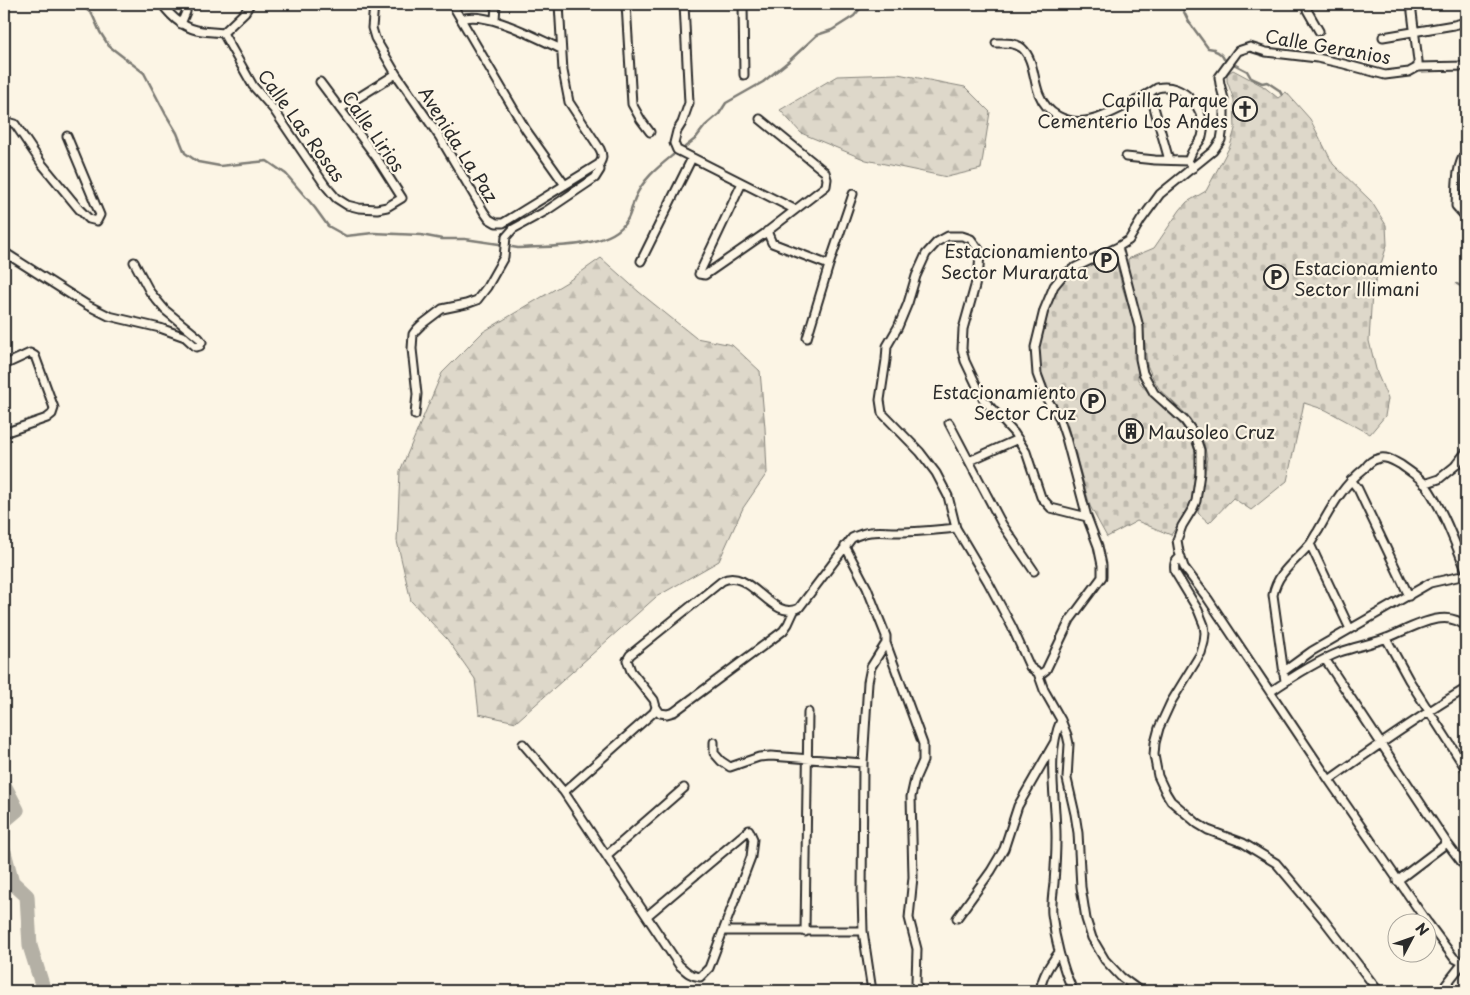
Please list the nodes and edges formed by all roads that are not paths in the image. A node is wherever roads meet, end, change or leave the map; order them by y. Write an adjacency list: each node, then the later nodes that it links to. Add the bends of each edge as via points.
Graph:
1 (162, 4): 16 (street)
2 (186, 4): 16 (street)
3 (250, 4): 19 (street)
4 (374, 4): 25 (street, Avenida La Paz, via 372,28 375,38)
5 (452, 4): 13 (street)
6 (496, 4): 14 (street)
7 (559, 4): 22 (street)
8 (626, 4): 32 (street, via 632,104)
9 (684, 4): 35 (street, via 689,103 674,143 677,150)
10 (743, 4): 26 (street)
11 (1308, 4): 17 (street, via 1307,10)
12 (1411, 4): 18 (street, Calle Geranios)
13 (461, 19): 14 (street); 42 (street, via 526,130)
14 (495, 20): 22 (street)
15 (1466, 22): 18 (street)
16 (181, 24): 19 (street)
17 (1319, 31)
18 (1415, 33): 20 (street); 24 (street, Calle Geranios)
19 (223, 34): 44 (street, Calle Las Rosas, via 253,86 274,110 336,198 347,205 377,209)
20 (1383, 38)
21 (996, 43): 28 (street, via 1009,42 1022,49 1031,62 1044,104 1051,112 1070,121 1089,121 1105,116)
22 (561, 49): 39 (street, via 569,102 600,149 602,160)
23 (1466, 66): 24 (street)
24 (1418, 67): 40 (street, Calle Geranios, via 1409,72 1385,75 1317,58 1250,48 1238,52 1219,77 1224,99 1221,140)
25 (396, 74): 29 (street); 42 (street, Avenida La Paz, via 489,219 503,223)
26 (744, 75)
27 (320, 82): 29 (street, Calle Lirios)
28 (1150, 93): 37 (street); 38 (street, via 1169,86 1196,103 1203,125 1201,138)
29 (340, 108): 44 (street, Calle Lirios)
30 (760, 119): 45 (street, via 825,172 826,186)
31 (4, 123): 33 (street, via 15,124 79,209 89,219 97,221 100,215)
32 (650, 132)
33 (67, 136)
34 (1466, 152): 46 (street, via 1458,170 1456,206)
35 (692, 158): 41 (street); 50 (street)
36 (1126, 158): 37 (street)
37 (1169, 160): 38 (street)
38 (1188, 161): 40 (street)
39 (599, 164): 42 (street, Avenida La Paz); 55 (street, via 596,178 509,232 504,257 477,300 442,309 413,334 417,394)
40 (1193, 168): 48 (street, via 1160,194 1129,240)
41 (742, 183): 45 (street); 47 (street, via 699,274 705,275)
42 (565, 185)
43 (853, 194): 52 (street)
44 (402, 198)
45 (794, 209): 47 (street)
46 (1466, 214)
47 (767, 231): 52 (street, via 772,243)
48 (1118, 247): 63 (street, via 1063,275 1049,296 1035,347 1037,374 1064,431); 67 (street, via 1140,328 1143,373 1154,393 1195,434 1200,450 1196,501 1177,540)
49 (4, 252): 51 (street, via 109,316 160,328 185,337 196,347 200,346 199,338 165,310 150,292)
50 (641, 261)
51 (134, 262)
52 (829, 265): 53 (street)
53 (807, 338)
54 (4, 365): 57 (street, via 30,353 35,356 54,408 47,418)
55 (415, 415)
56 (948, 423): 60 (street)
57 (4, 433)
58 (1018, 439): 60 (street); 63 (street, via 1044,501 1051,508); 64 (street, via 983,399 962,349 963,328 979,268 980,251 971,239 948,236 936,242 926,254 916,276 908,303 887,346 880,400 882,412 936,473 948,496)
59 (1466, 452): 62 (street, via 1439,479)
60 (969, 461): 69 (street, via 1002,524)
61 (1351, 480): 62 (street, via 1373,461 1385,458 1411,472); 65 (street); 71 (street)
62 (1424, 484): 68 (street, via 1446,521)
63 (1087, 517): 79 (street, via 1098,546 1102,577 1070,620 1046,670)
64 (956, 528): 66 (street, via 878,530 860,534); 79 (street, via 1012,627 1030,667)
65 (1310, 544): 74 (street); 78 (street, via 1278,579 1273,595)
66 (845, 546): 72 (street); 76 (street, via 867,588)
67 (1180, 557): 82 (street); 115 (street, via 1174,565 1175,572 1198,610 1205,633 1201,653 1159,728 1154,744 1158,776 1171,801 1198,824 1243,843 1276,863)
68 (1466, 570)
69 (1034, 571)
70 (1466, 575): 71 (street, via 1430,583)
71 (1409, 596): 74 (street)
72 (794, 611): 83 (street, via 783,631 674,712 660,713); 83 (street, via 778,608 744,582 735,579 722,581 627,660)
73 (1466, 628): 75 (street, via 1448,618 1415,625)
74 (1350, 629): 78 (street, via 1312,650)
75 (1386, 638): 77 (street); 84 (street)
76 (886, 642): 92 (street, via 871,667 868,682); 111 (street, via 924,744 924,761 911,796 913,877 909,918 917,949)
77 (1325, 659): 80 (street); 89 (street)
78 (1283, 672): 80 (street)
79 (1038, 673): 86 (street)
80 (1285, 681): 82 (street)
81 (1465, 689): 84 (street)
82 (1270, 692): 94 (street)
83 (656, 707): 96 (street, via 649,717)
84 (1429, 711): 89 (street); 93 (street)
85 (808, 712): 91 (street)
86 (1061, 720): 87 (street); 114 (street, via 1069,744 1067,779 1078,834 1086,919 1092,938 1105,960)
87 (1055, 741): 103 (street, via 1018,806 1004,849); 108 (street, via 1053,783 1057,822 1052,912)
88 (714, 742): 91 (street, via 714,753 730,767 771,756)
89 (1381, 743): 94 (street); 97 (street)
90 (524, 744): 96 (street)
91 (807, 759): 92 (street); 106 (street)
92 (863, 763): 105 (street)
93 (1466, 769)
94 (1329, 780): 100 (street)
95 (684, 788): 98 (street)
96 (564, 792): 98 (street)
97 (1447, 843): 99 (street); 100 (street)
98 (607, 855): 102 (street)
99 (1466, 868)
100 (1397, 881): 101 (street)
101 (1419, 912)
102 (647, 916): 104 (street, via 679,965 694,976 700,977 708,968); 104 (street, via 749,830 753,839 751,857)
103 (957, 918)
104 (723, 931): 106 (street)
105 (863, 931): 106 (street); 110 (street)
106 (805, 932)
107 (1438, 937): 109 (street, via 1454,958)
108 (1059, 952): 112 (street, via 1041,982); 113 (street)
109 (1465, 963): 116 (street)
110 (872, 991)
111 (918, 991)
112 (1040, 991)
113 (1073, 991)
114 (1140, 991)
115 (1380, 991)
116 (1441, 991)

